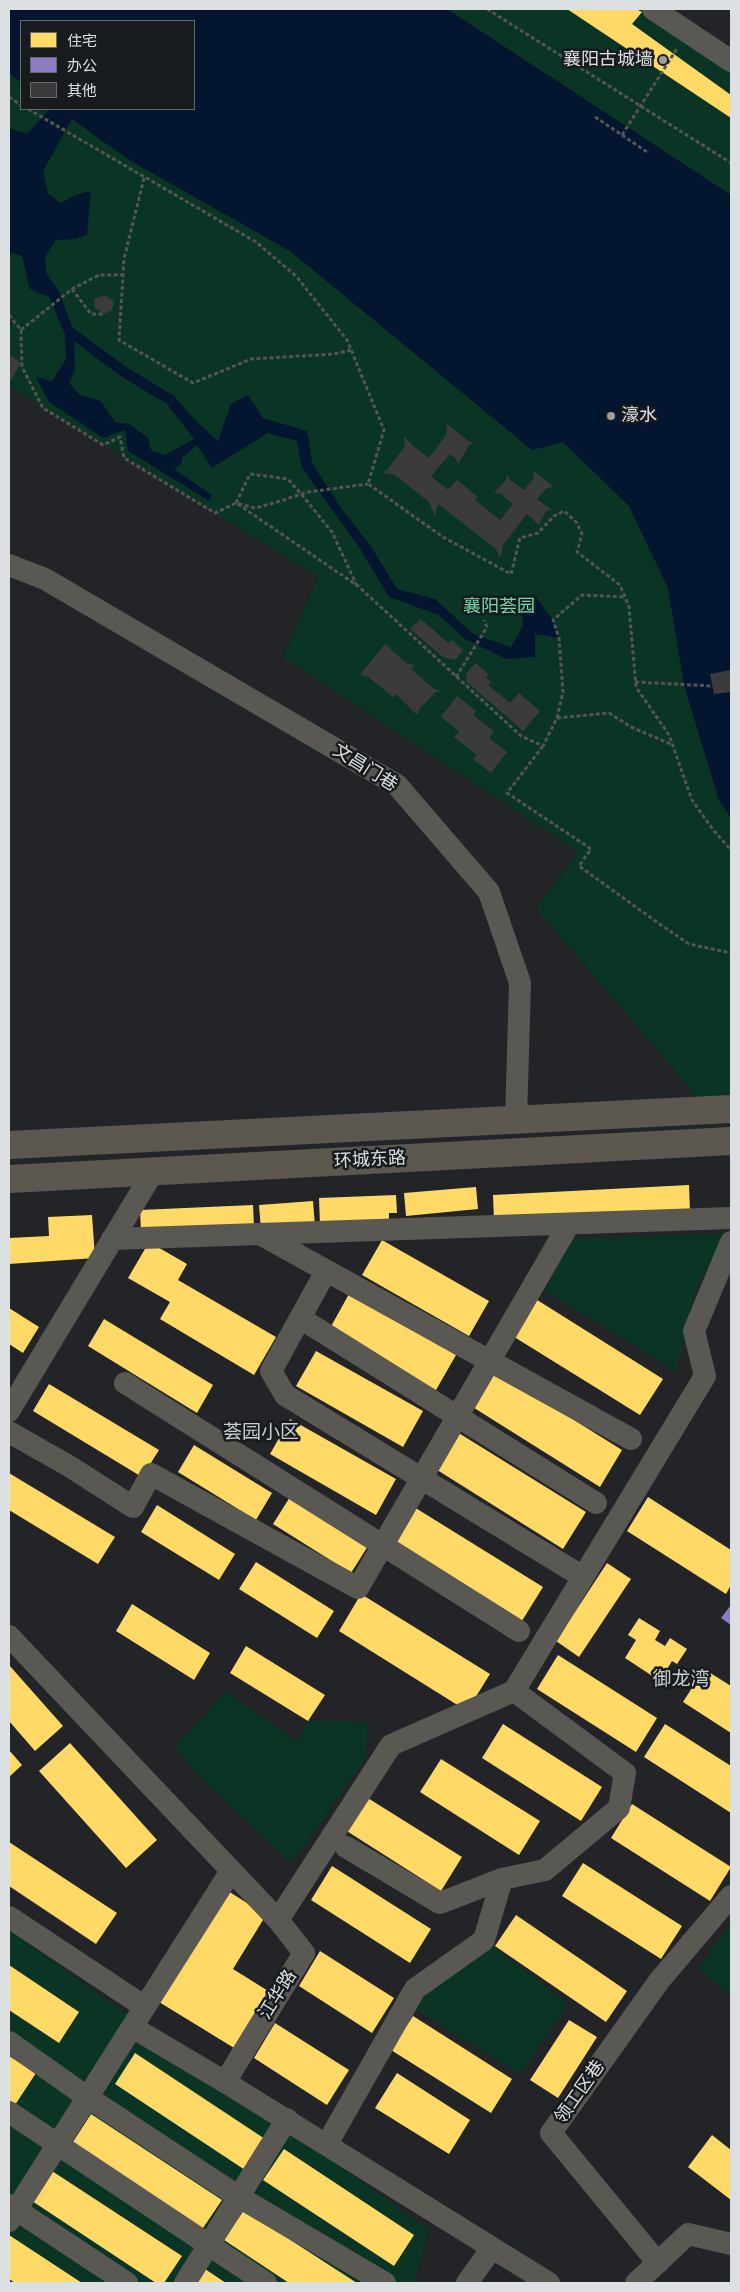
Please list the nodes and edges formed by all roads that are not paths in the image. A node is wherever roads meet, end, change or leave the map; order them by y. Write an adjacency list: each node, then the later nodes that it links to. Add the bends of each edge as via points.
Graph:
1 (653, 9): 2 (street)
2 (731, 60)
3 (9, 565): 5 (street, 文昌门巷, via 45,579 397,785 489,892 520,984)
4 (731, 1110): 5 (main road, 环城东路)
5 (516, 1120): 7 (main road, 环城东路)
6 (731, 1142): 8 (main road, 环城东路)
7 (9, 1145)
8 (153, 1172): 9 (main road, 环城东路); 13 (street)
9 (9, 1179)
10 (731, 1218): 11 (street)
11 (569, 1224): 12 (street); 17 (street)
12 (260, 1234): 13 (street); 15 (street)
13 (112, 1240): 19 (street)
14 (731, 1242): 26 (street, via 694,1331 705,1376)
15 (326, 1271): 16 (street); 17 (street)
16 (300, 1318): 20 (street); 23 (street, via 271,1371 285,1395)
17 (489, 1359): 20 (street); 22 (street)
18 (126, 1383): 25 (street)
19 (9, 1411)
20 (456, 1416): 23 (street); 24 (street)
21 (9, 1432): 25 (street, via 133,1506 151,1474 358,1588)
22 (631, 1439)
23 (421, 1478): 25 (street); 26 (street)
24 (596, 1503)
25 (383, 1545): 27 (street)
26 (583, 1577): 29 (street)
27 (519, 1631)
28 (9, 1636): 31 (street, 江华路)
29 (514, 1691): 32 (street, via 625,1773 619,1808 545,1870); 35 (street, via 392,1745)
30 (346, 1847): 32 (street, via 440,1903)
31 (231, 1871): 35 (street, 江华路); 36 (street)
32 (502, 1879): 44 (street, via 484,1940 415,1989)
33 (731, 1896): 50 (street, 领工区巷, via 659,1981 551,2132)
34 (9, 1916): 36 (street)
35 (278, 1920): 39 (street, 江华路, via 304,1953)
36 (145, 2007): 37 (street)
37 (132, 2027): 39 (street); 40 (street)
38 (9, 2042): 40 (street)
39 (225, 2082): 42 (street)
40 (87, 2097): 43 (street); 45 (street)
41 (9, 2112): 43 (street)
42 (287, 2119): 44 (street); 45 (street)
43 (57, 2144): 46 (street); 48 (street)
44 (327, 2144): 49 (street)
45 (239, 2197): 48 (street); 55 (street)
46 (11, 2212): 52 (street)
47 (731, 2244): 50 (street, via 688,2234)
48 (209, 2245): 53 (street); 54 (street)
49 (492, 2248): 51 (street); 56 (street)
50 (658, 2263): 57 (street)
51 (535, 2280)
52 (127, 2283)
53 (185, 2283)
54 (266, 2283)
55 (385, 2283)
56 (467, 2283)
57 (636, 2283)

